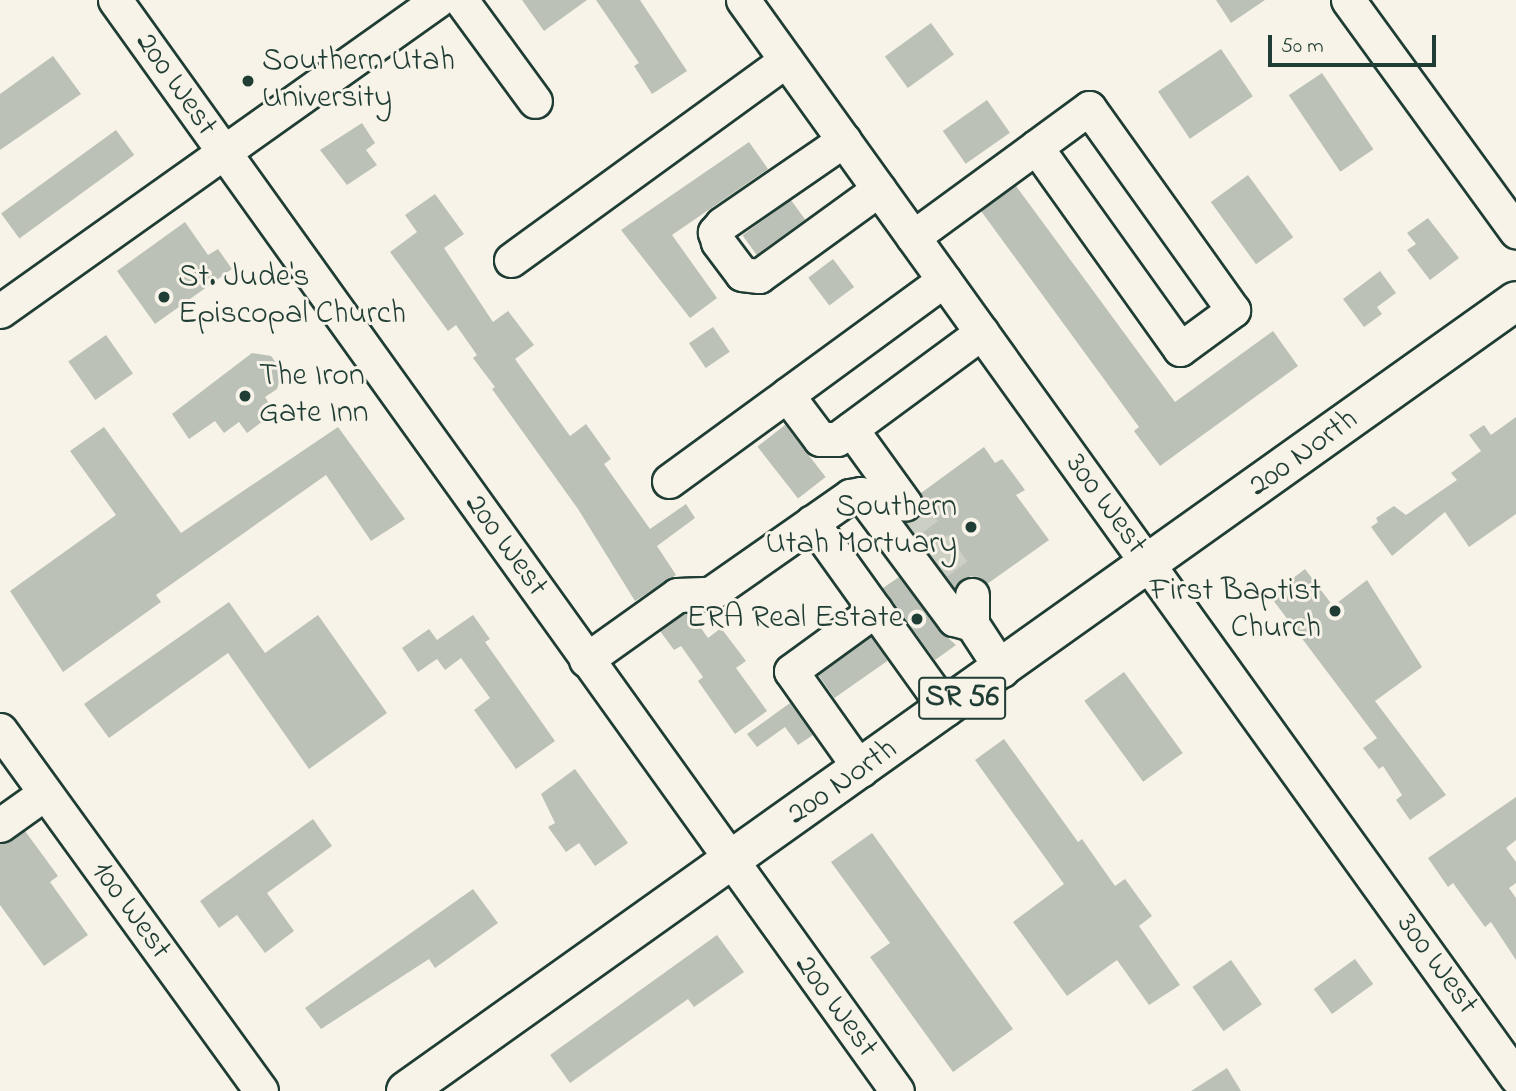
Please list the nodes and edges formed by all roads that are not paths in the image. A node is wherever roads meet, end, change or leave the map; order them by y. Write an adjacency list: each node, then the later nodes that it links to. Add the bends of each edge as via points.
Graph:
1 (115, 0): 10 (street, 200 West)
2 (438, 0): 10 (street)
3 (461, 0): 7 (street)
4 (743, 0): 6 (street, 300 West)
5 (1348, 0): 12 (street)
6 (786, 60): 8 (street, 300 West); 14 (street)
7 (535, 101)
8 (844, 140): 11 (street, 300 West); 11 (street, via 722,224 715,232 718,242 742,274 760,276)
9 (1036, 147): 9 (street, via 1181,349 1233,310 1090,108); 13 (street)
10 (223, 153): 17 (street); 26 (street, 200 West)
11 (879, 189): 13 (street, 300 West)
12 (1516, 231)
13 (913, 237): 15 (street, 300 West)
14 (511, 260)
15 (944, 280): 18 (street, 300 West); 19 (street)
16 (1516, 301): 24 (main road, 200 North / SR 56)
17 (0, 311)
18 (982, 332): 20 (street); 24 (street, 300 West)
19 (788, 395): 20 (street, via 820,439 837,439); 21 (street)
20 (851, 429): 22 (street)
21 (669, 481)
22 (905, 504)
23 (812, 522): 25 (street); 26 (street, via 710,594 677,594); 27 (street, via 850,496 861,494 954,619 972,609)
24 (1149, 566): 27 (main road, 200 North / SR 56); 34 (street, 300 West)
25 (875, 610): 28 (street); 30 (street, via 791,671)
26 (586, 660): 33 (street, 200 West)
27 (1002, 670): 28 (main road, 200 North / SR 56)
28 (946, 709): 30 (main road, 200 North / SR 56)
29 (0, 730): 31 (street, 100 West)
30 (861, 770): 33 (main road, 200 North / SR 56)
31 (45, 793): 32 (street); 35 (street, 100 West)
32 (0, 825)
33 (731, 862): 36 (main road, 200 North / SR 56); 37 (street, 200 West)
34 (1516, 1077)
35 (261, 1091)
36 (406, 1091)
37 (897, 1091)

